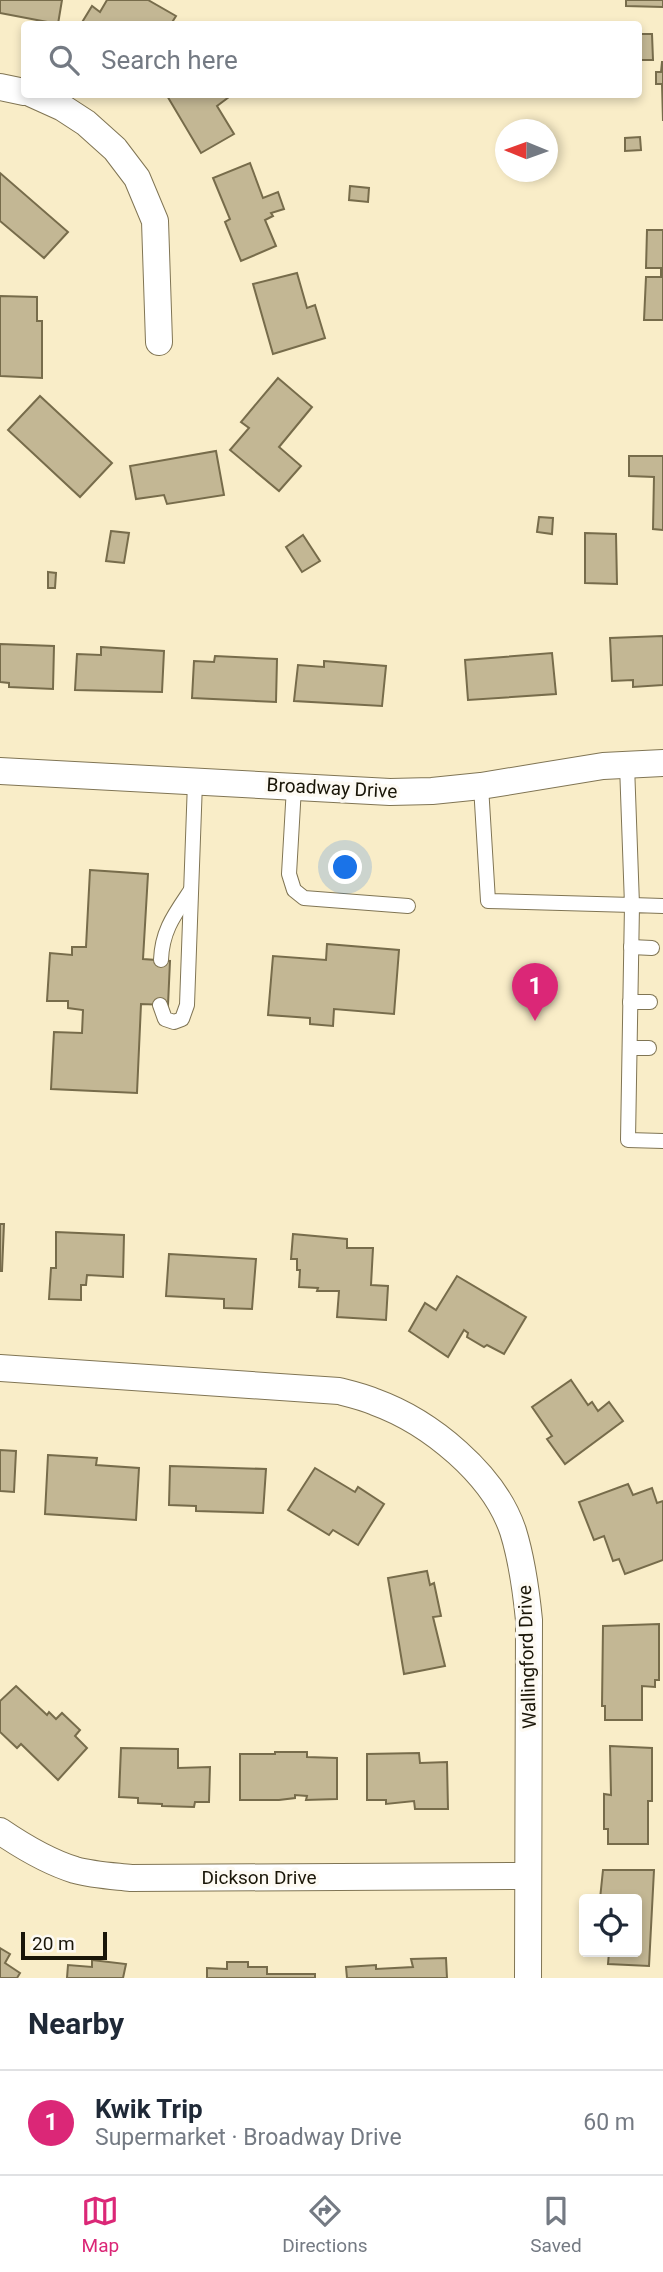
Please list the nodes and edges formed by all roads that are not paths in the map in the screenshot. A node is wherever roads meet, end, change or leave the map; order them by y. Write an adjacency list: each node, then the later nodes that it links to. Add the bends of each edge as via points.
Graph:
1 (0, 88): 2 (street)
2 (21, 92)
3 (41, 98): 4 (street, via 86,123 115,149 137,178 155,221)
4 (159, 342)
5 (663, 763): 6 (street, Broadway Drive)
6 (627, 765): 9 (street, Broadway Drive); 12 (lane)
7 (0, 771): 8 (street, Broadway Drive)
8 (195, 782): 10 (street, Broadway Drive); 11 (lane)
9 (481, 786): 10 (street, Broadway Drive, via 390,792); 12 (lane, via 488,901)
10 (294, 787): 13 (lane, via 289,874 294,890 304,898)
11 (192, 889): 17 (lane, via 167,926); 20 (lane, via 187,1005 182,1019 165,1019)
12 (632, 905): 14 (lane); 15 (lane)
13 (408, 906)
14 (663, 906)
15 (631, 947): 16 (lane); 18 (lane)
16 (652, 948)
17 (162, 960)
18 (631, 1002): 19 (lane); 21 (lane)
19 (650, 1002)
20 (160, 1005)
21 (630, 1048): 22 (lane); 23 (lane, via 628,1140)
22 (649, 1048)
23 (663, 1141)
24 (0, 1367): 26 (street, Wallingford Drive, via 339,1391 377,1402 419,1423 466,1460 495,1496 512,1529 524,1576 529,1633)
25 (0, 1831): 26 (street, Dickson Drive, via 75,1870 118,1877)
26 (528, 1876): 27 (street, Wallingford Drive)
27 (528, 1978)

